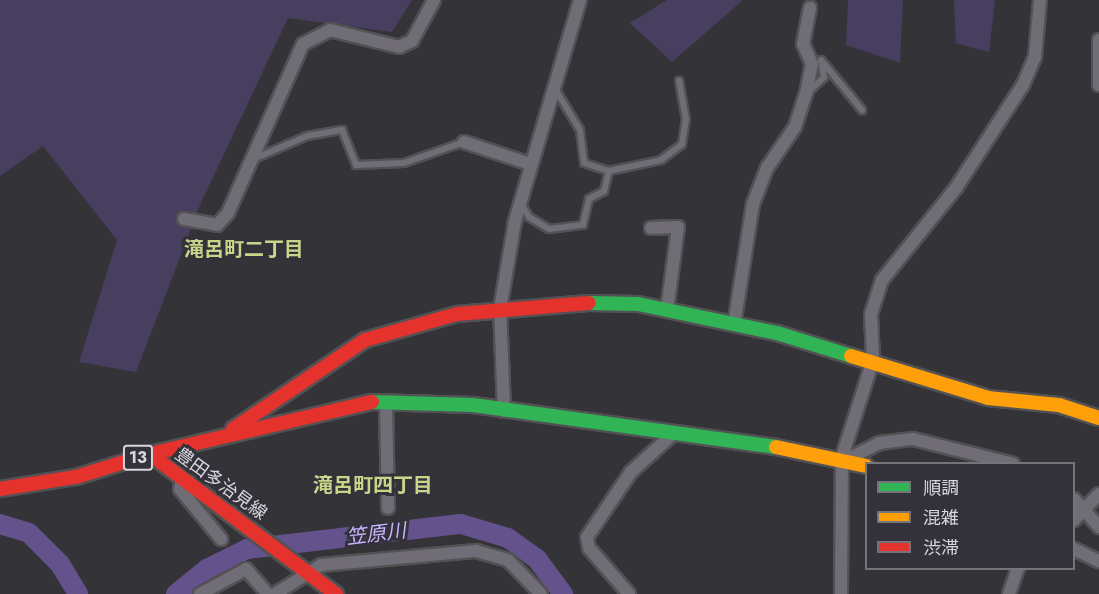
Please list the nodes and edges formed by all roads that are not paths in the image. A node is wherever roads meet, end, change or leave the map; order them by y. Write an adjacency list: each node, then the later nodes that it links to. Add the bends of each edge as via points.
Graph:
1 (434, 0): 12 (street, via 412,41 399,47 330,30 303,44)
2 (580, 0): 8 (street)
3 (1040, 0): 21 (street, via 1035,57 1023,85 956,188 882,280 871,314)
4 (810, 8): 9 (street, via 803,44 812,64)
5 (1099, 40): 7 (street)
6 (679, 81): 14 (lane, via 686,120 682,144 661,160)
7 (1099, 85)
8 (557, 92): 13 (street); 14 (lane, via 580,130 584,163)
9 (806, 94): 10 (lane, via 824,77 821,60); 20 (street, via 795,127 767,168 753,204)
10 (862, 110)
11 (464, 142): 12 (lane, via 404,163 356,165 342,130 307,136); 13 (street)
12 (251, 160): 16 (street, via 217,225)
13 (530, 164): 15 (street)
14 (609, 171): 15 (lane, via 604,191 589,199 588,220 573,228 549,230 529,217)
15 (520, 202): 18 (street)
16 (184, 219)
17 (651, 228): 19 (street, via 678,227)
18 (500, 309): 19 (street, via 566,303); 23 (street); 25 (street, via 458,314 365,340)
19 (667, 310): 20 (street)
20 (734, 325): 21 (street)
21 (873, 360): 24 (street, via 988,398 1059,405); 28 (street)
22 (386, 403): 23 (street); 25 (street, via 363,402); 34 (street)
23 (504, 411): 26 (street)
24 (1099, 418)
25 (233, 429): 27 (street)
26 (674, 432): 28 (street); 47 (street, via 631,472 587,537 589,548)
27 (150, 454): 31 (street, 豊田多治見線 / 13); 32 (street, 豊田多治見線 / 13, via 76,477)
28 (845, 458): 29 (street, via 879,443 913,439); 30 (street); 48 (street)
29 (1005, 462)
30 (865, 465)
31 (182, 477): 37 (street, via 180,489); 40 (street, 豊田多治見線 / 13)
32 (0, 489)
33 (1099, 494): 35 (street)
34 (388, 508)
35 (1078, 516): 36 (street)
36 (1099, 527)
37 (221, 540)
38 (1075, 549): 39 (street)
39 (1099, 561)
40 (303, 568): 44 (street); 45 (street, 豊田多治見線 / 13); 46 (street, via 483,551 508,560)
41 (1017, 570): 49 (street)
42 (200, 594): 43 (street, via 246,569)
43 (268, 594)
44 (275, 594)
45 (336, 594)
46 (541, 594)
47 (629, 594)
48 (841, 594)
49 (1009, 594)

